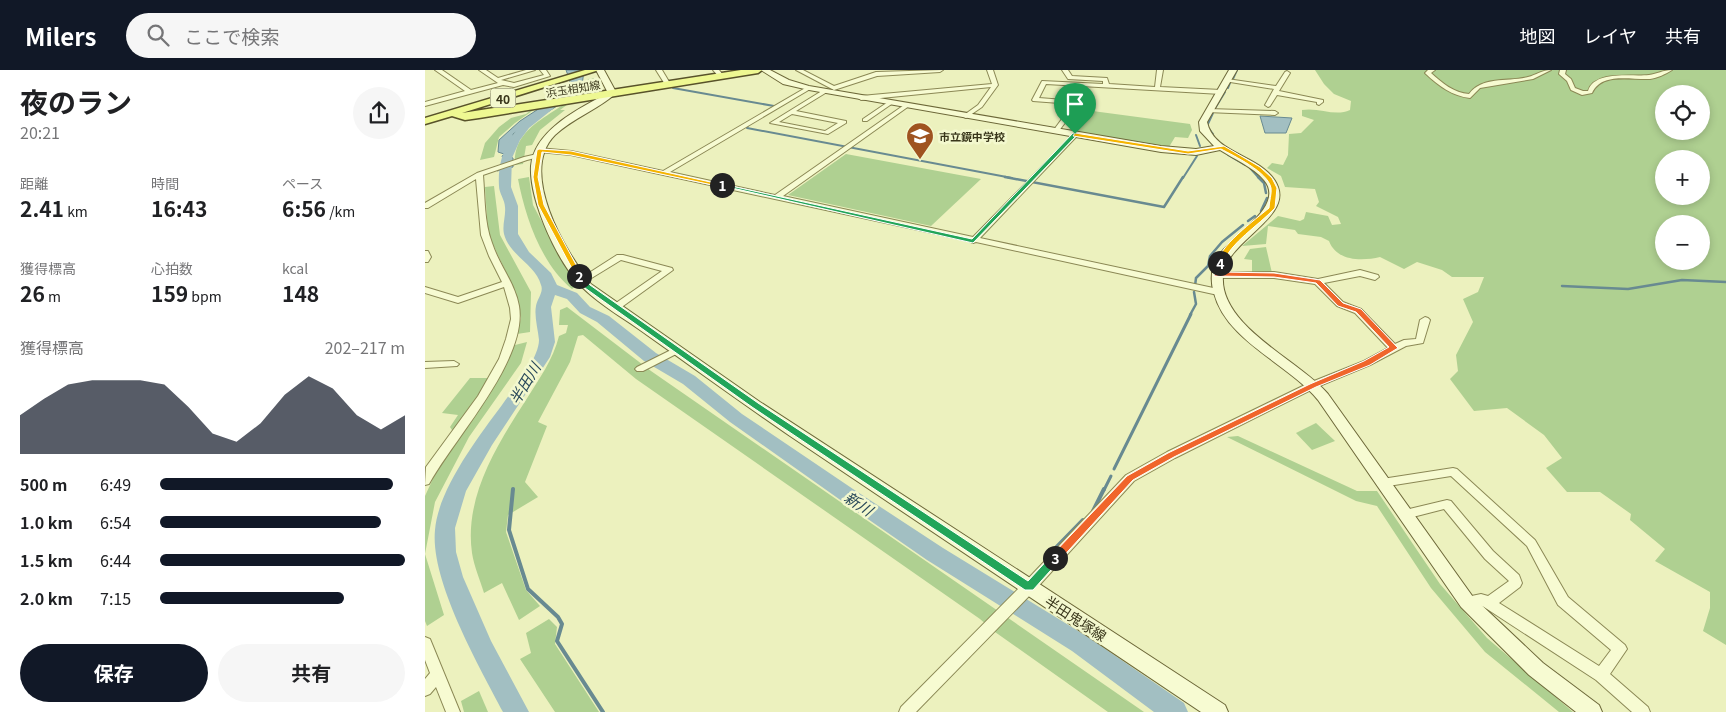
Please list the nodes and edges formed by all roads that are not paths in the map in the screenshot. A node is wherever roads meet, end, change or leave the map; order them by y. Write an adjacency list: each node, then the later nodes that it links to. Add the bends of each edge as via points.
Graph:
1 (438, 70): 32 (street)
2 (493, 70): 19 (street)
3 (532, 70): 22 (street)
4 (543, 70): 24 (street, via 547,76 514,85)
5 (594, 70): 44 (main road, 浜玉相知線 / 40)
6 (600, 70): 34 (street)
7 (659, 70): 26 (street)
8 (758, 70): 20 (main road, 浜玉相知線 / 40)
9 (765, 70): 28 (street, via 786,82)
10 (799, 70): 31 (street)
11 (940, 70): 31 (street, via 877,74)
12 (990, 70): 25 (street)
13 (1065, 70): 27 (street, via 1070,78 1105,79)
14 (1160, 70): 29 (street)
15 (1432, 70): 16 (street, via 1428,73 1433,78 1447,89 1465,96 1470,96 1479,87 1540,76)
16 (1548, 70)
17 (1563, 70): 18 (street, via 1562,74 1573,89 1582,93 1590,92 1593,86 1607,77 1651,77)
18 (1669, 70)
19 (483, 71): 22 (street)
20 (719, 73): 26 (main road, 浜玉相知線 / 40)
21 (1287, 73): 30 (street)
22 (497, 79): 24 (street)
23 (1227, 81): 29 (street); 30 (street); 43 (street)
24 (503, 83): 32 (street)
25 (995, 84): 35 (street); 46 (street, via 980,106)
26 (668, 85): 34 (main road, 浜玉相知線 / 40)
27 (1107, 86): 29 (street); 49 (street, via 1044,82 1035,100 1077,103)
28 (809, 88): 31 (street); 53 (street)
29 (1157, 89)
30 (1277, 90): 38 (street, via 1321,101); 40 (street)
31 (830, 91): 35 (street); 42 (street)
32 (471, 92): 36 (street)
33 (425, 94): 36 (street)
34 (611, 94): 44 (main road, 浜玉相知線 / 40, via 465,117); 52 (street, via 554,133)
35 (861, 98): 37 (street)
36 (435, 101): 39 (street)
37 (890, 103): 41 (street); 47 (street)
38 (1319, 103)
39 (425, 104)
40 (1268, 105)
41 (907, 106): 46 (street); 55 (street)
42 (791, 112): 42 (street, via 773,123 826,133 844,122)
43 (1209, 112): 45 (street); 51 (street, via 1203,122 1204,131)
44 (452, 113): 48 (main road, 浜玉相知線 / 40)
45 (1275, 113)
46 (966, 116): 49 (street)
47 (865, 120)
48 (425, 121)
49 (1056, 131): 50 (street)
50 (1075, 134): 51 (street, via 1188,153); 57 (street)
51 (1222, 147): 60 (street, via 1269,179 1275,197 1266,215 1222,256)
52 (534, 155): 53 (street, via 571,153); 54 (street); 62 (street, 半田鬼塚線, via 541,205)
53 (664, 173): 55 (street)
54 (479, 174): 56 (street); 64 (street, via 485,233 493,259)
55 (777, 198): 57 (street)
56 (425, 206)
57 (973, 241): 66 (street)
58 (425, 253): 59 (street)
59 (425, 260)
60 (1217, 274): 63 (street, via 1274,275); 66 (street)
61 (1375, 277): 63 (street, via 1360,273)
62 (582, 280): 67 (street, 半田鬼塚線); 67 (street, via 620,257 669,270)
63 (1318, 282): 69 (street, via 1340,304 1358,311)
64 (507, 283): 65 (street, via 458,300); 75 (street, via 515,318 507,349 489,386)
65 (425, 290)
66 (1218, 292): 74 (street, via 1230,314 1245,331)
67 (616, 307): 70 (street, 半田鬼塚線)
68 (1425, 320): 69 (street, via 1420,341)
69 (1394, 348): 74 (street)
70 (674, 351): 73 (street); 79 (street, 半田鬼塚線)
71 (454, 364): 72 (street)
72 (425, 365)
73 (640, 369)
74 (1313, 386): 77 (street, via 1334,411); 79 (street, via 1130,478)
75 (427, 469): 76 (street)
76 (425, 481)
77 (1382, 483): 78 (street); 84 (street, via 1453,472 1517,528 1531,542 1563,601 1620,649)
78 (1405, 514): 80 (street); 81 (street, via 1447,504 1489,555 1515,579 1516,583)
79 (1027, 589): 87 (street); 88 (street, 半田鬼塚線)
80 (1467, 602): 81 (street, via 1481,599); 89 (street, via 1536,669)
81 (1489, 603): 84 (street)
82 (425, 643): 83 (street)
83 (437, 675): 85 (street); 86 (street)
84 (1601, 675): 90 (street)
85 (425, 689)
86 (453, 712)
87 (906, 712)
88 (1218, 712)
89 (1592, 712)
90 (1643, 712)

